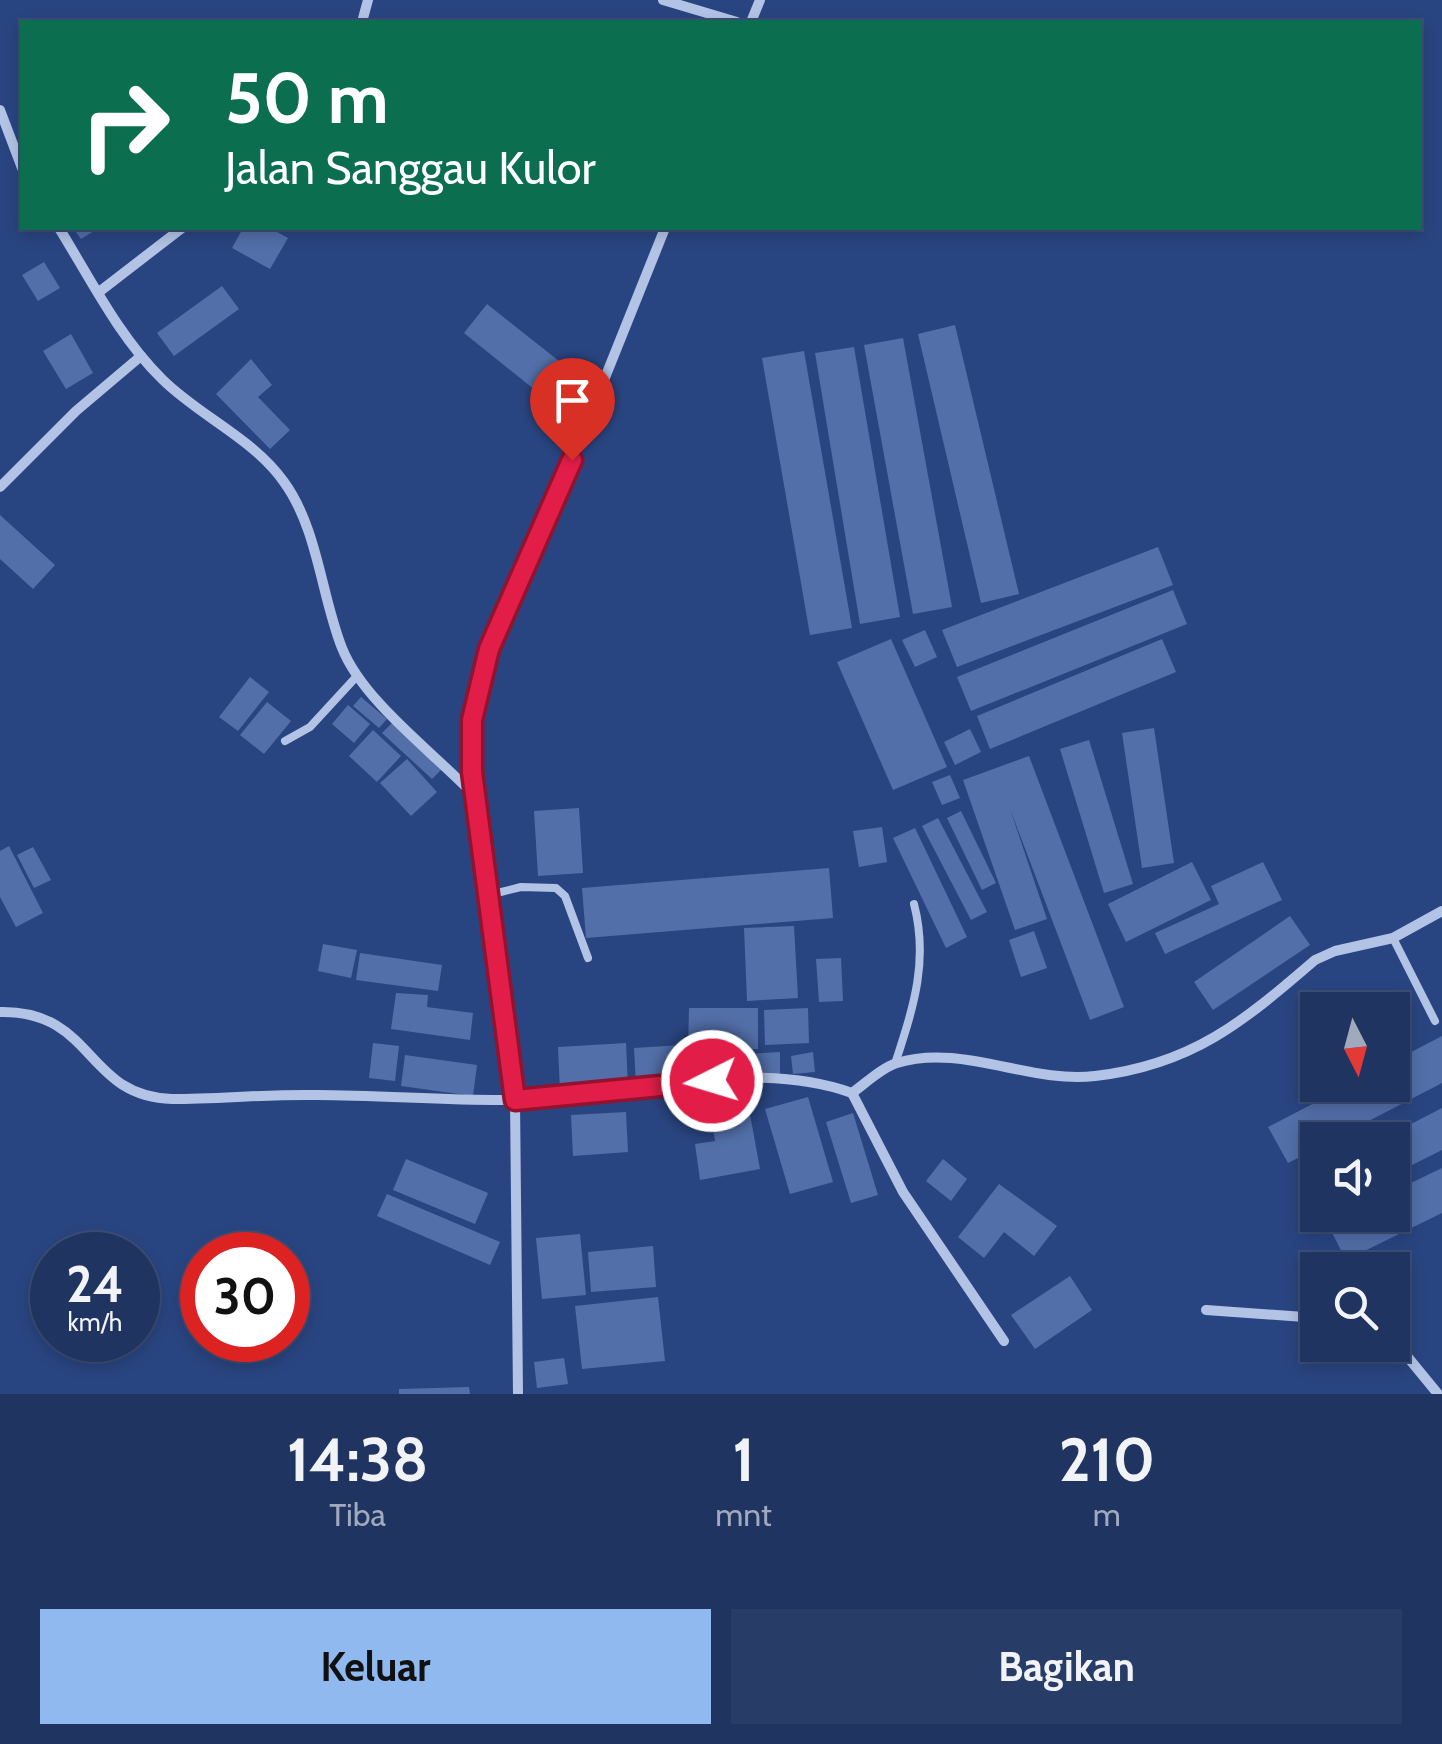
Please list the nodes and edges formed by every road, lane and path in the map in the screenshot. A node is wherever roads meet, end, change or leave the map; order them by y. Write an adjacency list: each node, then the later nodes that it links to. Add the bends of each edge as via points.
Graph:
1 (663, 0): 2 (street)
2 (730, 20)
3 (0, 110): 4 (street)
4 (2, 124): 5 (street)
5 (20, 164)
6 (60, 230): 9 (street)
7 (179, 230): 9 (street)
8 (664, 230): 14 (street, via 489,649 472,720)
9 (98, 292): 10 (street)
10 (142, 356): 11 (street); 12 (street, via 286,484 342,650)
11 (0, 487)
12 (357, 676): 13 (lane, via 310,728); 14 (street)
13 (285, 741)
14 (476, 797): 15 (street)
15 (490, 895): 19 (lane, via 556,888); 24 (street)
16 (914, 904): 22 (lane, via 922,976)
17 (1442, 911): 18 (street)
18 (1393, 938): 21 (lane); 22 (street, via 1315,960 1206,1045 1153,1066 1055,1077 952,1060)
19 (588, 958)
20 (0, 1012): 24 (street, via 50,1018 138,1097)
21 (1435, 1021)
22 (895, 1064): 23 (street)
23 (852, 1093): 24 (street, via 805,1080 763,1080); 27 (street, via 903,1192)
24 (515, 1100): 29 (street)
25 (1206, 1310): 26 (street)
26 (1300, 1317)
27 (1004, 1341)
28 (1410, 1361): 30 (street)
29 (518, 1394)
30 (1438, 1394)

